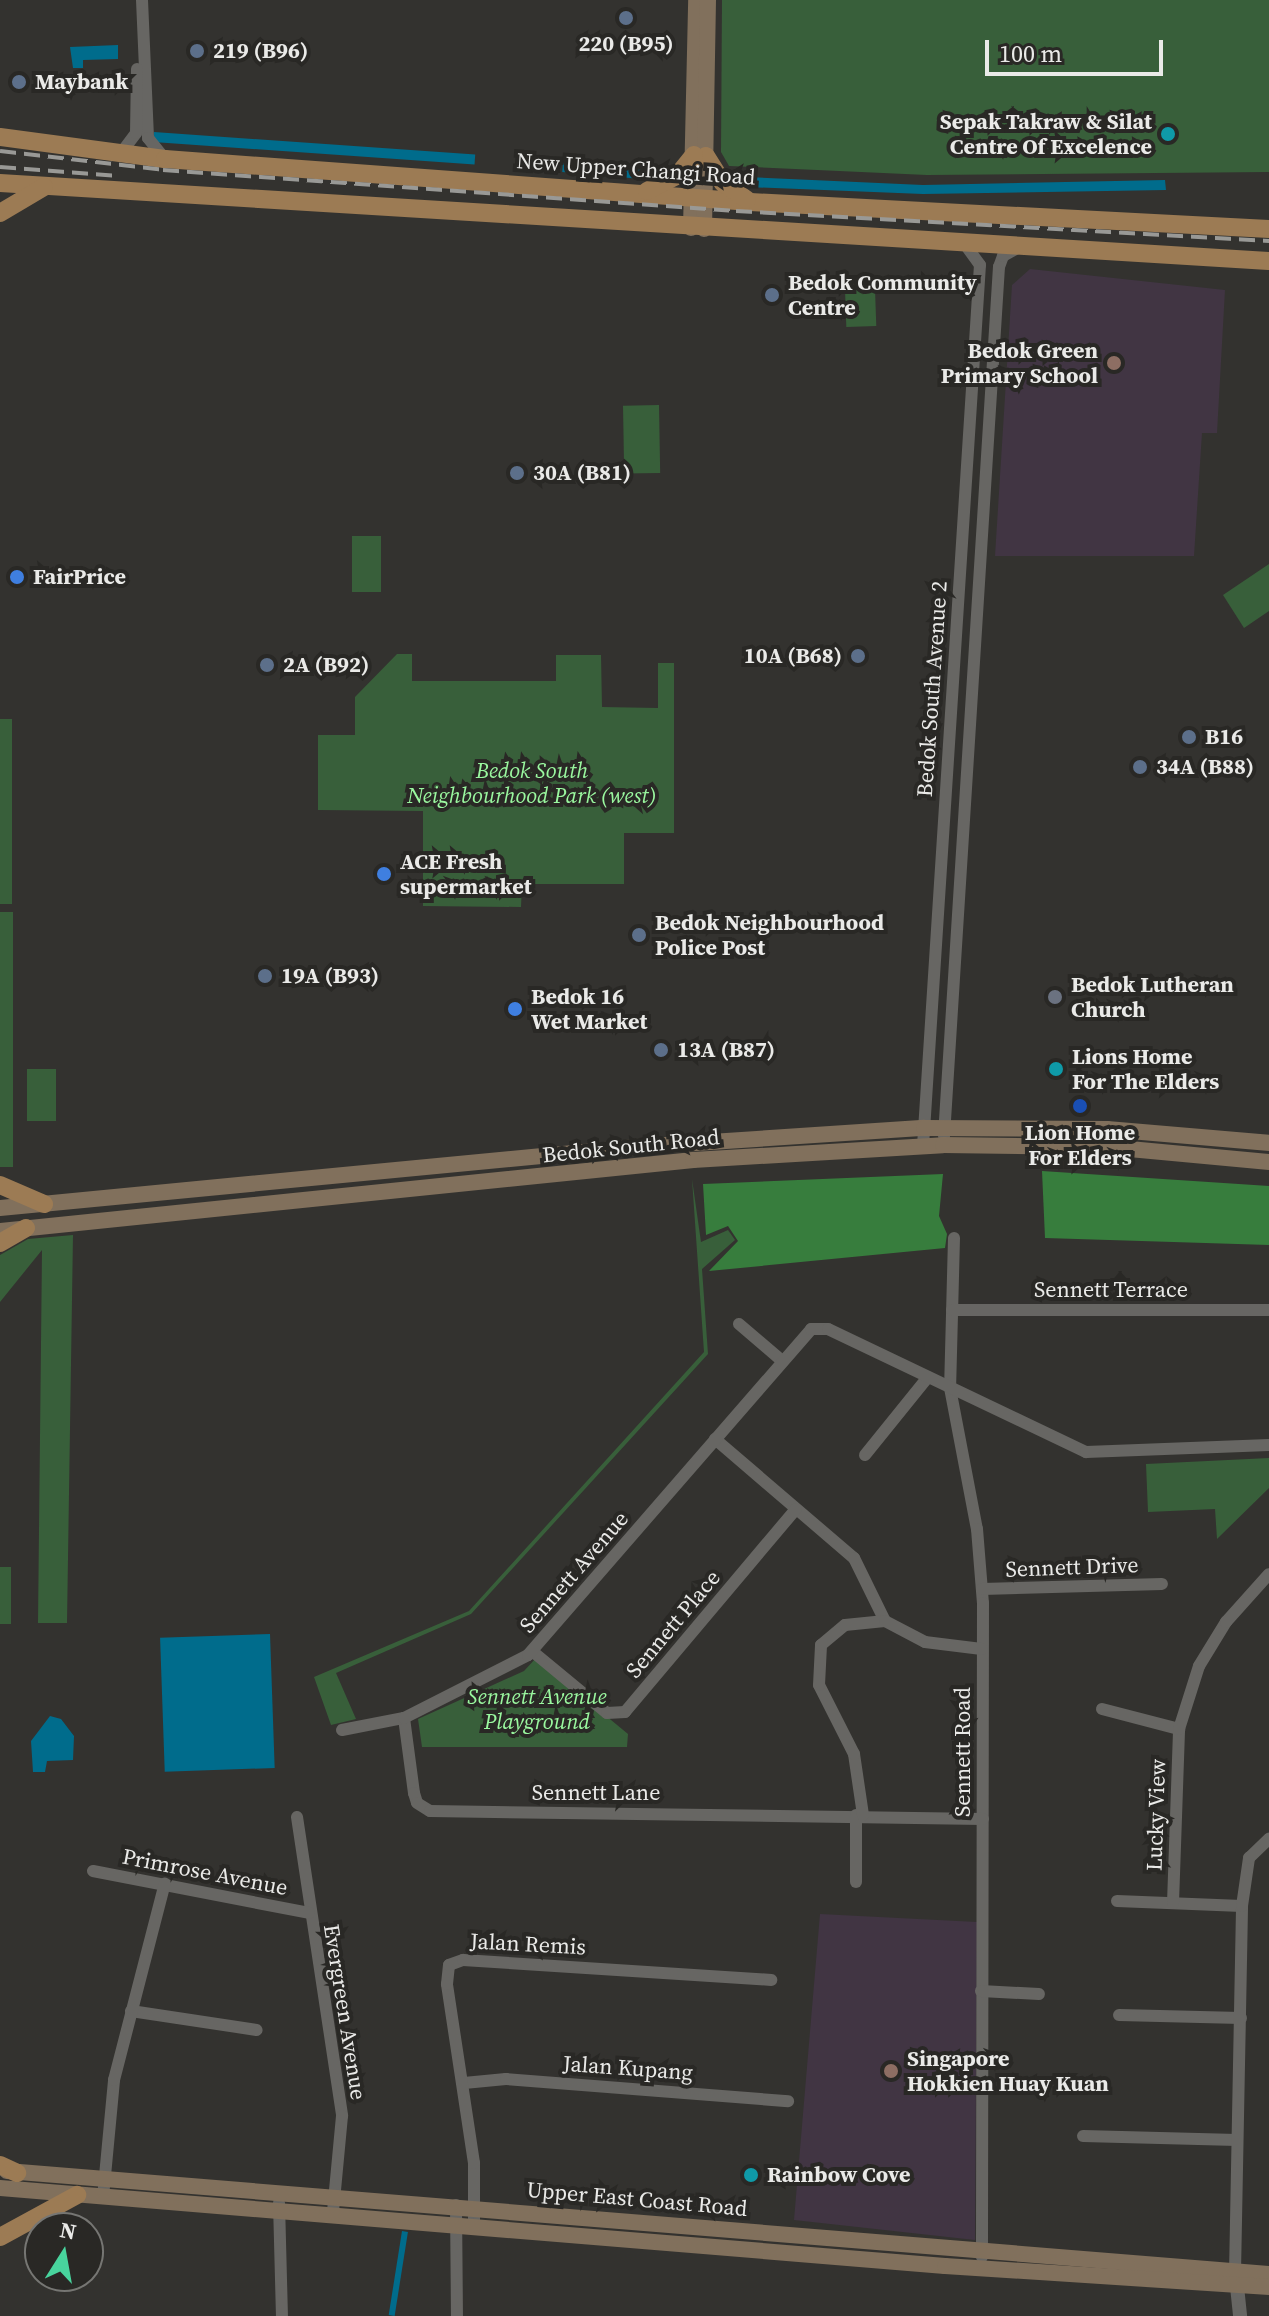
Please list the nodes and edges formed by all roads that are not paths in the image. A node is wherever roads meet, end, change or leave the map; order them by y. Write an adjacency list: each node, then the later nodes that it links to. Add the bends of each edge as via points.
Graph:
1 (140, 0): 5 (street, via 136,133); 7 (street, via 148,138)
2 (696, 0): 6 (main road)
3 (708, 0): 6 (main road)
4 (0, 137): 5 (main road, New Upper Changi Road)
5 (121, 153): 7 (main road, New Upper Changi Road)
6 (700, 155): 10 (main road, via 674,179); 11 (main road); 12 (main road, via 723,183)
7 (165, 159): 10 (main road, New Upper Changi Road)
8 (0, 183): 9 (main road)
9 (44, 187): 13 (main road); 14 (main road, via 519,213)
10 (644, 192): 11 (main road, New Upper Changi Road)
11 (700, 198): 12 (main road, New Upper Changi Road); 14 (main road)
12 (750, 202): 15 (main road, New Upper Changi Road)
13 (0, 213)
14 (698, 229): 16 (main road)
15 (1269, 229)
16 (963, 242): 17 (main road); 20 (street, Bedok South Avenue 2, via 980,265)
17 (1019, 247): 18 (main road); 19 (street, Bedok South Avenue 2, via 1003,256 999,267)
18 (1269, 261)
19 (944, 1127): 20 (main road, Bedok South Road); 21 (main road, Bedok South Road, via 1107,1129); 22 (street, Bedok South Avenue 2)
20 (924, 1128): 23 (street, Bedok South Avenue 2); 24 (main road, Bedok South Road)
21 (1269, 1143)
22 (943, 1145): 23 (main road, Bedok South Road); 25 (main road, Bedok South Road, via 1108,1147)
23 (923, 1146): 24 (main road, Bedok South Road)
24 (740, 1148): 27 (main road, Bedok South Road); 29 (main road, Bedok South Road)
25 (1269, 1162)
26 (0, 1185): 27 (main road)
27 (44, 1204): 28 (main road, Bedok South Road)
28 (0, 1208)
29 (26, 1228): 30 (main road, Bedok South Road); 32 (main road)
30 (0, 1231)
31 (954, 1238): 33 (street, Sennett Road)
32 (0, 1243)
33 (952, 1310): 34 (street, Sennett Terrace); 38 (street, Sennett Road)
34 (1269, 1310)
35 (739, 1324): 36 (street)
36 (780, 1359): 37 (street, Sennett Avenue, via 806,1332 819,1327); 39 (street, Sennett Avenue)
37 (928, 1377): 38 (street, Sennett Avenue); 41 (street)
38 (950, 1388): 40 (street, Sennett Avenue, via 1086,1452); 45 (street, Sennett Road, via 977,1529)
39 (715, 1439): 42 (street); 48 (street, Sennett Avenue)
40 (1269, 1445)
41 (865, 1455)
42 (796, 1509): 46 (street, via 854,1558); 48 (street, Sennett Place, via 625,1712 607,1713)
43 (1269, 1574): 51 (street, Lucky View, via 1226,1622 1199,1666)
44 (1162, 1584): 45 (street, Sennett Drive)
45 (982, 1589): 47 (street, Sennett Road)
46 (885, 1621): 47 (street, via 925,1642); 53 (street, via 845,1625 832,1634 816,1663 819,1685 854,1754)
47 (982, 1649): 55 (street, Sennett Road)
48 (532, 1651): 50 (street, Sennett Avenue)
49 (1102, 1709): 51 (street, Lucky View)
50 (404, 1718): 52 (street, Sennett Avenue); 53 (street, Sennett Lane, via 414,1793 417,1803 430,1811)
51 (1179, 1729): 61 (street, Lucky View)
52 (342, 1730)
53 (859, 1815): 55 (street, Sennett Lane); 58 (street)
54 (297, 1817): 63 (street, Evergreen Avenue)
55 (983, 1819): 65 (street, Sennett Road)
56 (1269, 1839): 62 (street, via 1249,1858)
57 (93, 1871): 59 (street, Primrose Avenue)
58 (856, 1882)
59 (165, 1883): 63 (street, Primrose Avenue); 67 (street)
60 (1117, 1901): 61 (street, Lucky View)
61 (1173, 1903): 62 (street, Lucky View)
62 (1242, 1906): 69 (street)
63 (309, 1913): 80 (street, Evergreen Avenue, via 342,2116)
64 (771, 1980): 71 (street, Jalan Remis, via 458,1960 449,1965 447,1984)
65 (981, 1991): 66 (street); 88 (street, Sennett Road)
66 (1039, 1994)
67 (131, 2011): 70 (street); 76 (street, via 114,2080)
68 (1119, 2015): 69 (street)
69 (1241, 2018): 74 (street)
70 (257, 2030)
71 (464, 2083): 72 (street, Jalan Kupang, via 506,2079); 82 (street, Jalan Remis)
72 (788, 2101)
73 (1083, 2136): 74 (street)
74 (1237, 2140): 90 (street)
75 (6, 2169): 76 (main road, Upper East Coast Road)
76 (104, 2179): 78 (main road, Upper East Coast Road); 81 (street)
77 (0, 2188): 79 (main road, Upper East Coast Road)
78 (279, 2191): 80 (main road, Upper East Coast Road); 83 (street)
79 (77, 2195): 81 (main road, Upper East Coast Road); 87 (main road)
80 (334, 2195): 84 (street, Evergreen Avenue); 85 (main road, Upper East Coast Road)
81 (103, 2197): 83 (main road, Upper East Coast Road)
82 (475, 2206): 85 (main road, Upper East Coast Road); 86 (street, Jalan Remis); 88 (main road, Upper East Coast Road)
83 (279, 2209): 84 (main road, Upper East Coast Road); 92 (street)
84 (333, 2212): 85 (main road, Upper East Coast Road)
85 (456, 2214): 86 (main road, Upper East Coast Road); 93 (street)
86 (474, 2224): 88 (main road, Upper East Coast Road)
87 (0, 2237)
88 (982, 2260): 90 (main road, Upper East Coast Road)
89 (1269, 2274): 90 (main road, Upper East Coast Road)
90 (1236, 2279): 91 (main road, Upper East Coast Road); 94 (street)
91 (1269, 2287)
92 (282, 2316)
93 (457, 2316)
94 (1240, 2316)

